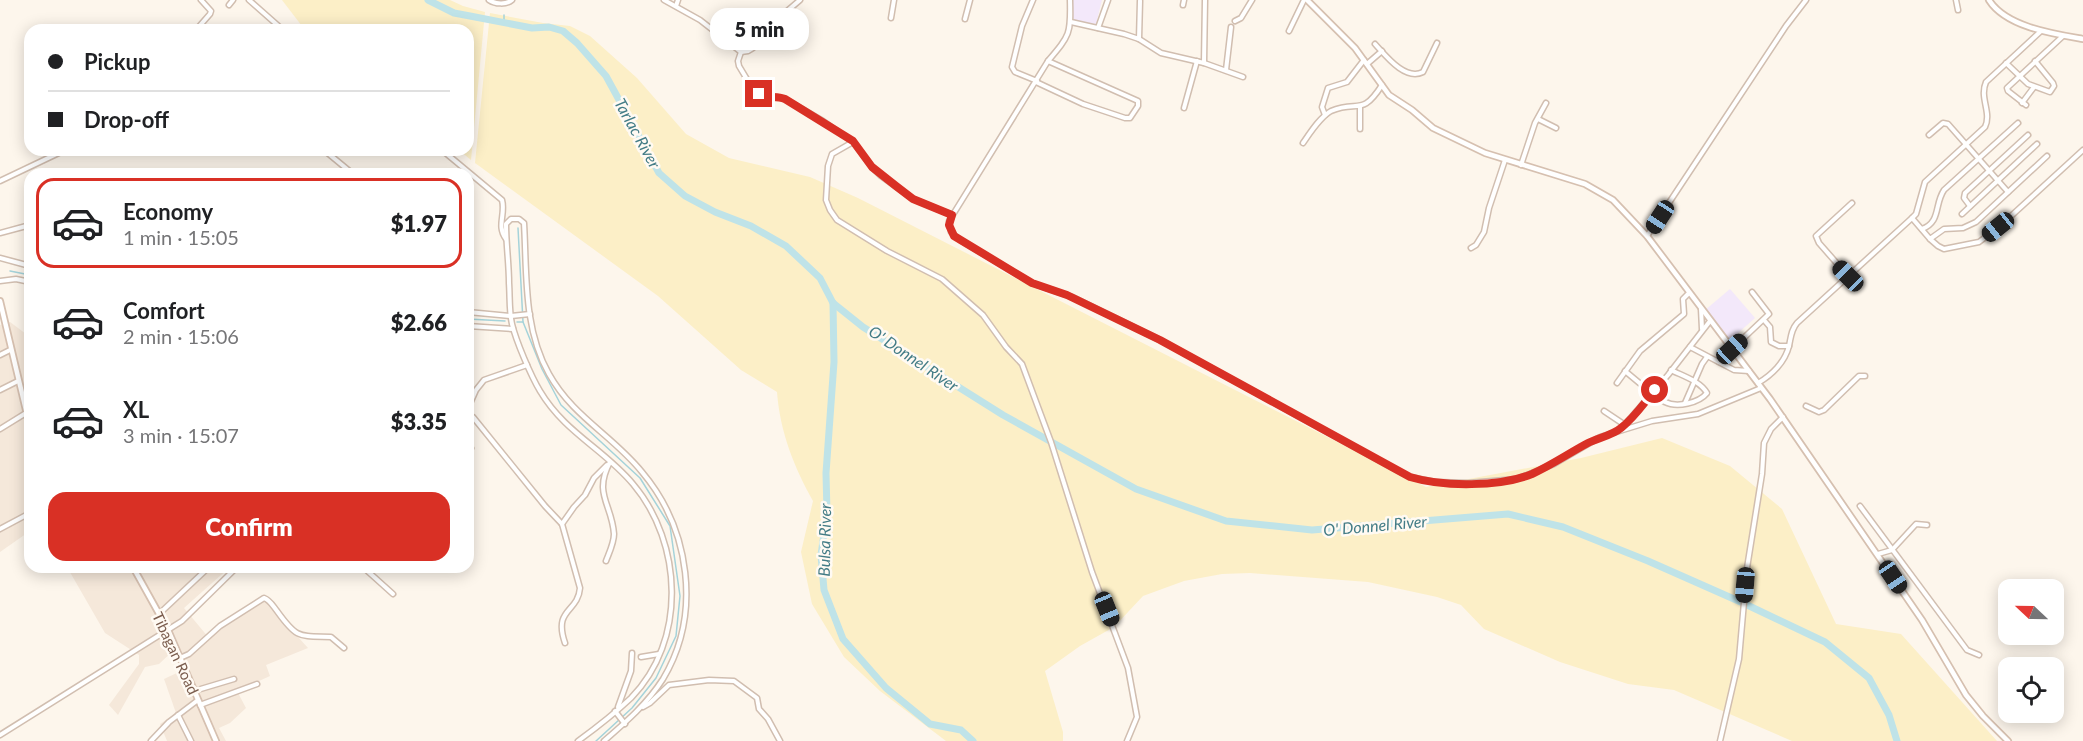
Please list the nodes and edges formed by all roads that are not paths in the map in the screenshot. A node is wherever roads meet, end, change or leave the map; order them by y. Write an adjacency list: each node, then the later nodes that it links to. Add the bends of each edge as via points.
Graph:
1 (201, 0): 28 (street, via 210,14)
2 (232, 0): 21 (street)
3 (249, 0): 29 (street)
4 (489, 0): 5 (street)
5 (512, 0)
6 (664, 0): 22 (street)
7 (678, 0): 22 (street)
8 (800, 0): 40 (street, via 766,29 753,48)
9 (894, 0): 24 (street)
10 (970, 0): 25 (street)
11 (1033, 0): 50 (street, via 1012,67)
12 (1070, 0): 27 (street)
13 (1108, 0): 31 (street)
14 (1206, 0): 45 (street)
15 (1252, 0): 26 (street)
16 (1306, 0): 32 (street); 44 (street)
17 (1806, 0): 92 (street)
18 (1956, 0): 23 (street)
19 (1989, 0): 33 (street, via 2005,15)
20 (1140, 1): 35 (street)
21 (229, 5)
22 (676, 6): 40 (street)
23 (1958, 10)
24 (891, 18)
25 (965, 19)
26 (1235, 21)
27 (1071, 22): 31 (street); 41 (street, via 1068,37)
28 (201, 24)
29 (276, 24)
30 (1231, 27): 47 (street)
31 (1098, 28): 35 (street)
32 (1289, 31)
33 (2042, 31): 34 (street); 46 (street)
34 (2063, 36): 36 (street); 43 (street)
35 (1139, 39): 42 (street, via 1161,53)
36 (2083, 39)
37 (1437, 43): 39 (street, via 1423,72 1417,74 1404,72)
38 (1375, 44): 39 (street)
39 (1382, 51): 44 (street)
40 (741, 52): 63 (street, via 739,66 759,94 785,99)
41 (1048, 61): 50 (street); 50 (street, via 1138,101 1135,113 1125,118 1083,104)
42 (1197, 61): 45 (street); 55 (street)
43 (2035, 61): 48 (street); 52 (street, via 2054,86 2050,92)
44 (1366, 62): 51 (street); 56 (street, via 1347,82 1329,88 1322,106)
45 (1204, 63): 47 (street)
46 (2006, 63): 48 (street); 66 (street, via 1984,85 1988,122)
47 (1226, 70): 49 (street)
48 (2019, 76): 52 (street); 52 (street, via 2007,88 2024,104)
49 (1244, 77)
50 (1036, 81): 87 (street)
51 (1382, 85): 54 (street); 73 (street, via 1389,95 1433,128)
52 (2034, 87)
53 (1546, 103): 57 (street)
54 (1360, 107): 56 (street); 60 (street)
55 (1184, 108)
56 (1325, 115): 64 (street)
57 (1538, 119): 59 (street); 74 (street)
58 (2018, 123): 72 (street)
59 (1556, 128)
60 (1360, 129)
61 (1929, 135): 66 (street, via 1946,123)
62 (2028, 135): 79 (street)
63 (853, 141): 87 (street, via 880,176 913,199); 181 (street, via 830,159 826,200 837,220 942,279 983,315 1022,364 1128,668 1137,717)
64 (1303, 142)
65 (2037, 144): 82 (street)
66 (1967, 145): 72 (street); 88 (street, via 1925,183)
67 (2083, 150): 94 (street, via 1979,242 1944,249)
68 (52, 156): 75 (street)
69 (331, 156): 76 (street)
70 (449, 156): 77 (street)
71 (2047, 156): 83 (street)
72 (1979, 159): 79 (street); 90 (street, via 1941,193 1936,218)
73 (1505, 160): 74 (street); 95 (street, via 1484,232)
74 (1521, 165): 92 (street, via 1585,184 1606,195)
75 (27, 168)
76 (346, 168)
77 (464, 168)
78 (24, 170): 81 (street)
79 (1989, 171): 82 (street); 85 (street, via 1965,193)
80 (474, 177): 93 (street, via 502,200 500,228)
81 (0, 181)
82 (1997, 181): 83 (street); 85 (street)
83 (2008, 192): 94 (street, via 1969,226 1944,229)
84 (1852, 203): 98 (street, via 1816,238)
85 (1970, 206): 86 (street)
86 (1962, 214)
87 (952, 215): 142 (street, via 949,225 954,236 1032,283 1067,295 1160,340 1410,477 1468,483 1516,478 1554,464 1590,442)
88 (1912, 219): 90 (street); 98 (street)
89 (24, 227): 91 (street)
90 (1922, 229): 94 (street)
91 (0, 233)
92 (1647, 237): 101 (street)
93 (506, 239): 106 (street, via 508,220 523,221); 107 (street)
94 (1930, 239)
95 (1471, 248)
96 (0, 258): 97 (street)
97 (24, 264)
98 (1848, 276): 113 (street, via 1793,327)
99 (0, 281): 100 (street)
100 (24, 281)
101 (1689, 292): 104 (street); 122 (street, via 1683,298 1684,314 1640,351)
102 (1752, 292): 108 (street, via 1769,313)
103 (0, 301): 116 (street)
104 (1701, 309): 109 (street); 112 (street)
105 (474, 313): 107 (street)
106 (528, 314): 107 (street); 170 (street, via 538,351 561,393 643,473 663,504 680,547 686,581 684,629 663,678)
107 (513, 316): 111 (street)
108 (1764, 320): 113 (street, via 1770,327 1771,342); 115 (street)
109 (1710, 321): 112 (street); 115 (street)
110 (474, 326): 111 (street)
111 (513, 329): 120 (street)
112 (1701, 333): 114 (street)
113 (1789, 346): 129 (street, via 1778,366)
114 (1690, 347): 118 (street); 121 (street)
115 (1731, 348): 119 (street, via 1724,350); 123 (street)
116 (10, 350): 117 (street); 125 (street)
117 (0, 355)
118 (1707, 357): 119 (street); 126 (street)
119 (1719, 362): 123 (street, via 1739,372)
120 (527, 365): 132 (street, via 484,380); 143 (street, via 558,416)
121 (1671, 370): 126 (street); 131 (street)
122 (1625, 371): 127 (street); 128 (street)
123 (1749, 371): 129 (street)
124 (1865, 376): 135 (street, via 1859,376 1824,410)
125 (18, 381): 130 (street); 134 (street)
126 (1694, 381): 133 (street); 133 (street, via 1707,393)
127 (1617, 382)
128 (1643, 386)
129 (1759, 386): 138 (street); 142 (street, via 1698,414)
130 (0, 390)
131 (1653, 393): 133 (street, via 1667,403); 140 (street)
132 (474, 395)
133 (1685, 403)
134 (24, 405)
135 (1806, 406)
136 (1604, 411): 140 (street)
137 (24, 414): 141 (street)
138 (1783, 417): 150 (street); 182 (street, via 1764,443 1738,658)
139 (474, 418): 146 (street)
140 (1625, 425): 142 (street)
141 (0, 429)
142 (1620, 430)
143 (610, 462): 146 (street, via 594,477); 151 (street, via 602,480 614,537); 162 (street, via 644,499 666,546 671,606)
144 (1860, 506): 149 (street)
145 (24, 516): 148 (street)
146 (562, 524): 159 (street, via 580,588 562,621)
147 (1927, 525): 149 (street, via 1914,525)
148 (0, 529)
149 (1892, 550): 150 (street); 163 (street, via 1967,650)
150 (1878, 554): 183 (street, via 1966,695)
151 (606, 561)
152 (136, 573): 157 (street, Tibagan Road)
153 (203, 573): 157 (street)
154 (231, 573): 158 (street, via 187,617)
155 (370, 573): 156 (street)
156 (393, 594)
157 (159, 614): 158 (street, Tibagan Road)
158 (168, 630): 165 (street, Tibagan Road); 174 (street)
159 (565, 643)
160 (344, 648): 165 (street, via 331,637 313,638 298,633 264,598)
161 (632, 653): 171 (street, via 631,671)
162 (659, 654): 164 (street); 171 (street, via 631,697)
163 (1979, 655)
164 (641, 657)
165 (180, 658): 168 (street, Tibagan Road)
166 (234, 679): 168 (street)
167 (257, 684): 169 (street)
168 (194, 691): 169 (street, Tibagan Road)
169 (199, 702): 172 (street); 177 (street, Tibagan Road)
170 (642, 707): 173 (street); 180 (street, via 669,685 734,681 757,698 759,709)
171 (616, 712): 173 (street); 178 (street)
172 (177, 715): 175 (street); 176 (street)
173 (624, 723): 179 (street)
174 (0, 735)
175 (152, 741)
176 (191, 741)
177 (216, 741)
178 (578, 741)
179 (604, 741)
180 (780, 741)
181 (1127, 741)
182 (1720, 741)
183 (2008, 741)

